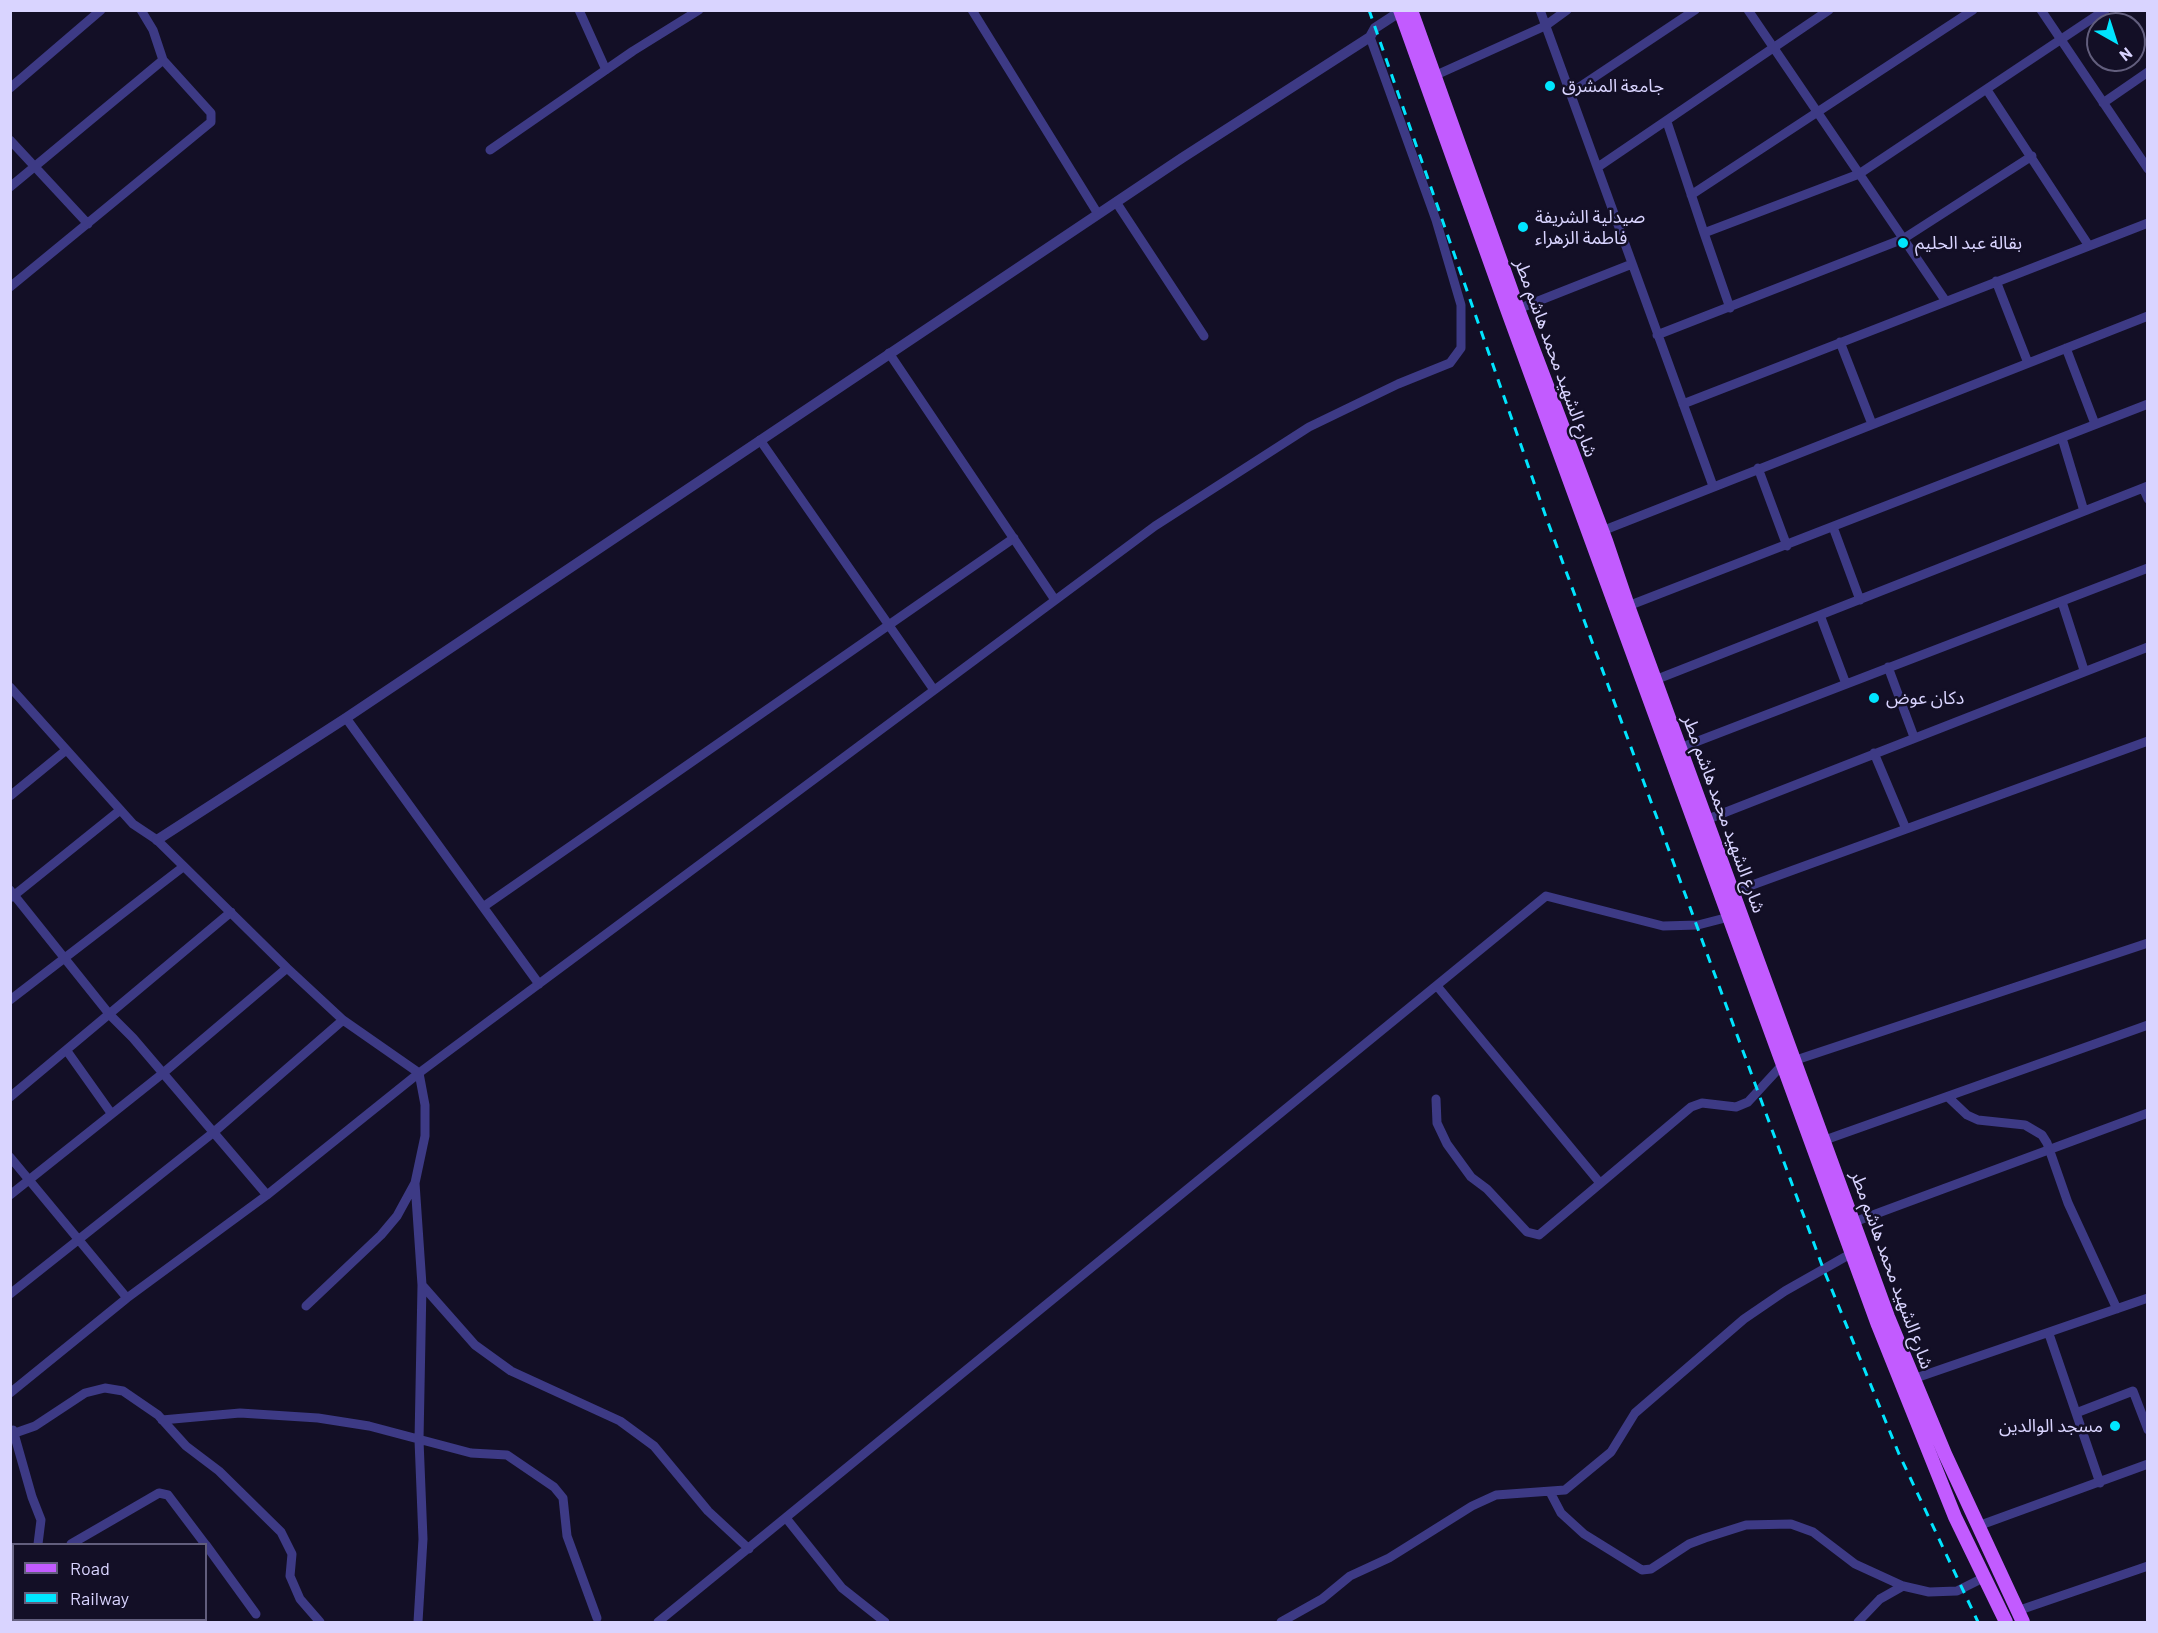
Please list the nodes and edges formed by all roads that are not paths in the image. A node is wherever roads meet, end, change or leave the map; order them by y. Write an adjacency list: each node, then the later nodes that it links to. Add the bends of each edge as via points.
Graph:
1 (101, 10): 24 (street)
2 (141, 10): 20 (street)
3 (579, 10): 21 (street)
4 (699, 10): 21 (street)
5 (972, 10): 40 (street)
6 (1411, 10): 23 (main road, شارع الشهيد محمد هاشم مطر)
7 (1540, 10): 16 (street)
8 (1567, 10): 16 (street)
9 (1695, 10): 26 (street)
10 (1748, 10): 19 (street)
11 (1829, 10): 19 (street)
12 (1973, 10): 28 (street)
13 (2041, 10): 18 (street)
14 (2105, 10): 18 (street)
15 (1401, 11): 17 (street, via 1375,28); 96 (main road, شارع الشهيد محمد هاشم مطر)
16 (1545, 26): 23 (street); 26 (street)
17 (1370, 37): 39 (street); 75 (street, via 1449,262 1461,305 1461,348 1450,363 1309,427 1270,451 1155,526)
18 (2061, 41): 25 (street); 27 (street)
19 (1772, 47): 28 (street); 29 (street)
20 (163, 60): 33 (street); 42 (street, via 211,113 211,122)
21 (606, 70): 31 (street)
22 (2148, 72): 27 (street)
23 (1434, 76): 51 (main road, شارع الشهيد محمد هاشم مطر)
24 (10, 88)
25 (1987, 90): 32 (street); 36 (street)
26 (1572, 92): 35 (street)
27 (2103, 103): 34 (street)
28 (1818, 114): 36 (street); 38 (street)
29 (1667, 122): 35 (street); 38 (street)
30 (10, 140): 33 (street)
31 (490, 150)
32 (2032, 156): 44 (street); 45 (street)
33 (36, 166): 37 (street); 42 (street)
34 (2147, 166)
35 (1598, 167): 46 (street)
36 (1859, 174): 43 (street); 44 (street)
37 (10, 187)
38 (1691, 195): 43 (street)
39 (1116, 202): 40 (street); 54 (street)
40 (1098, 214): 57 (street)
41 (2148, 223): 45 (street)
42 (88, 224): 48 (street)
43 (1704, 233): 50 (street)
44 (1903, 239): 49 (street); 50 (street)
45 (2090, 246): 47 (street)
46 (1632, 264): 51 (street); 53 (street)
47 (1996, 281): 49 (street); 58 (street)
48 (10, 287)
49 (1945, 300): 55 (street)
50 (1730, 308): 53 (street)
51 (1518, 309): 71 (main road, شارع الشهيد محمد هاشم مطر)
52 (2148, 316): 56 (street)
53 (1657, 334): 59 (street)
54 (1204, 336)
55 (1840, 342): 59 (street); 61 (street)
56 (2066, 348): 58 (street); 62 (street)
57 (890, 353): 64 (street); 72 (street)
58 (2028, 363): 61 (street)
59 (1683, 404): 66 (street)
60 (2148, 404): 62 (street)
61 (1872, 424): 65 (street)
62 (2095, 424): 63 (street)
63 (2062, 438): 69 (street); 70 (street)
64 (760, 440): 80 (street); 88 (street)
65 (1758, 468): 66 (street); 73 (street)
66 (1713, 486): 71 (street)
67 (2145, 487): 68 (street); 69 (street)
68 (2148, 499)
69 (2084, 511): 76 (street)
70 (1833, 527): 73 (street); 76 (street)
71 (1602, 531): 78 (main road, شارع الشهيد محمد هاشم مطر)
72 (1014, 538): 75 (street); 80 (street)
73 (1787, 546): 78 (street)
74 (2148, 568): 77 (street)
75 (1055, 600): 87 (street)
76 (1860, 600): 79 (street)
77 (2062, 602): 82 (street); 83 (street)
78 (1628, 606): 84 (main road, شارع الشهيد محمد هاشم مطر)
79 (1820, 615): 84 (street); 85 (street)
80 (889, 626): 87 (street); 102 (street)
81 (2148, 647): 83 (street)
82 (1888, 667): 85 (street); 89 (street)
83 (2084, 670): 89 (street)
84 (1655, 680): 91 (main road, شارع الشهيد محمد هاشم مطر)
85 (1846, 684): 91 (street)
86 (10, 687): 92 (street)
87 (934, 690): 108 (street)
88 (346, 718): 98 (street); 102 (street)
89 (1914, 737): 93 (street)
90 (2148, 741): 97 (street)
91 (1680, 748): 96 (main road, شارع الشهيد محمد هاشم مطر)
92 (65, 751): 94 (street); 95 (street)
93 (1874, 753): 96 (street); 97 (street)
94 (10, 796)
95 (119, 811): 98 (street); 101 (street)
96 (1701, 822): 100 (main road, شارع الشهيد محمد هاشم مطر); 104 (main road, شارع الشهيد محمد هاشم مطر)
97 (1906, 830): 100 (street)
98 (157, 840): 99 (street)
99 (183, 867): 103 (street); 106 (street)
100 (1733, 892): 115 (main road, شارع الشهيد محمد هاشم مطر)
101 (12, 895): 106 (street)
102 (483, 907): 108 (street)
103 (231, 912): 107 (street); 111 (street)
104 (1729, 917): 109 (street, via 1698,925 1663,926 1546,896); 115 (main road, شارع الشهيد محمد هاشم مطر)
105 (2148, 943): 115 (street)
106 (63, 957): 110 (street); 111 (street)
107 (287, 968): 112 (street); 117 (street)
108 (539, 984): 116 (street)
109 (1437, 986): 129 (street); 152 (street)
110 (10, 1000)
111 (110, 1015): 114 (street); 117 (street)
112 (343, 1020): 116 (street); 123 (street)
113 (2148, 1025): 119 (street)
114 (67, 1051): 118 (street); 121 (street)
115 (1789, 1062): 124 (main road, شارع الشهيد محمد هاشم مطر); 129 (street, via 1748,1102 1736,1107 1702,1103 1691,1107); 134 (main road, شارع الشهيد محمد هاشم مطر)
116 (419, 1073): 128 (street, via 425,1136); 131 (street)
117 (162, 1074): 121 (street); 123 (street)
118 (10, 1097)
119 (1948, 1097): 124 (street); 125 (street, via 1978,1120 2033,1128)
120 (1436, 1100): 129 (street, via 1437,1123 1447,1144 1471,1177 1527,1232 1539,1235)
121 (111, 1113): 127 (street)
122 (2148, 1113): 125 (street)
123 (214, 1132): 131 (street); 133 (street)
124 (1825, 1140): 132 (main road, شارع الشهيد محمد هاشم مطر)
125 (2049, 1149): 132 (street); 140 (street, via 2068,1203)
126 (10, 1157): 127 (street)
127 (30, 1179): 130 (street); 133 (street)
128 (415, 1183): 135 (street); 139 (street, via 381,1235)
129 (1600, 1183)
130 (10, 1195)
131 (267, 1195): 137 (street)
132 (1854, 1222): 142 (main road, شارع الشهيد محمد هاشم مطر)
133 (78, 1240): 136 (street); 137 (street)
134 (1852, 1253): 151 (street, via 1744,1319 1635,1413 1611,1452 1598,1465 1565,1490); 160 (main road, شارع الشهيد محمد هاشم مطر, via 1932,1464)
135 (423, 1285): 148 (street); 158 (street, via 475,1345 511,1371 620,1421 654,1446 708,1510)
136 (10, 1294)
137 (127, 1298): 143 (street)
138 (2148, 1298): 140 (street)
139 (306, 1306)
140 (2117, 1310): 141 (street)
141 (2049, 1334): 142 (street); 144 (street)
142 (1913, 1379): 153 (main road, شارع الشهيد محمد هاشم مطر)
143 (10, 1393)
144 (2076, 1413): 147 (street, via 2133,1391); 150 (street)
145 (162, 1419): 146 (street, via 123,1391 105,1388 85,1393 51,1417); 148 (street, via 222,1414 292,1415 360,1425); 165 (street, via 186,1446 219,1471 281,1532 292,1554 290,1576 300,1599)
146 (12, 1430): 154 (street, via 41,1520)
147 (2148, 1430)
148 (419, 1440): 164 (street, via 476,1454 507,1455 557,1490 564,1503 567,1536); 166 (street, via 423,1539)
149 (2147, 1465): 150 (street)
150 (2100, 1483): 153 (street)
151 (1550, 1492): 161 (street, via 1561,1513 1584,1533 1642,1570 1651,1569 1689,1544 1746,1525 1791,1524 1813,1532 1855,1564); 169 (street, via 1496,1495 1472,1506 1389,1558 1350,1576 1322,1599)
152 (786, 1518): 158 (street); 168 (street, via 842,1588)
153 (1978, 1526): 163 (main road, شارع الشهيد محمد هاشم مطر)
154 (38, 1543)
155 (74, 1543): 156 (street, via 159,1493 168,1495)
156 (204, 1543)
157 (207, 1548): 162 (street)
158 (749, 1549): 167 (street)
159 (2148, 1566): 163 (street)
160 (1984, 1577): 161 (street, via 1957,1591 1929,1592); 171 (main road, شارع الشهيد محمد هاشم مطر)
161 (1903, 1586): 170 (street, via 1880,1599)
162 (256, 1614)
163 (2020, 1617)
164 (597, 1618)
165 (320, 1623)
166 (418, 1623)
167 (658, 1623)
168 (885, 1623)
169 (1281, 1623)
170 (1858, 1623)
171 (2006, 1623)

